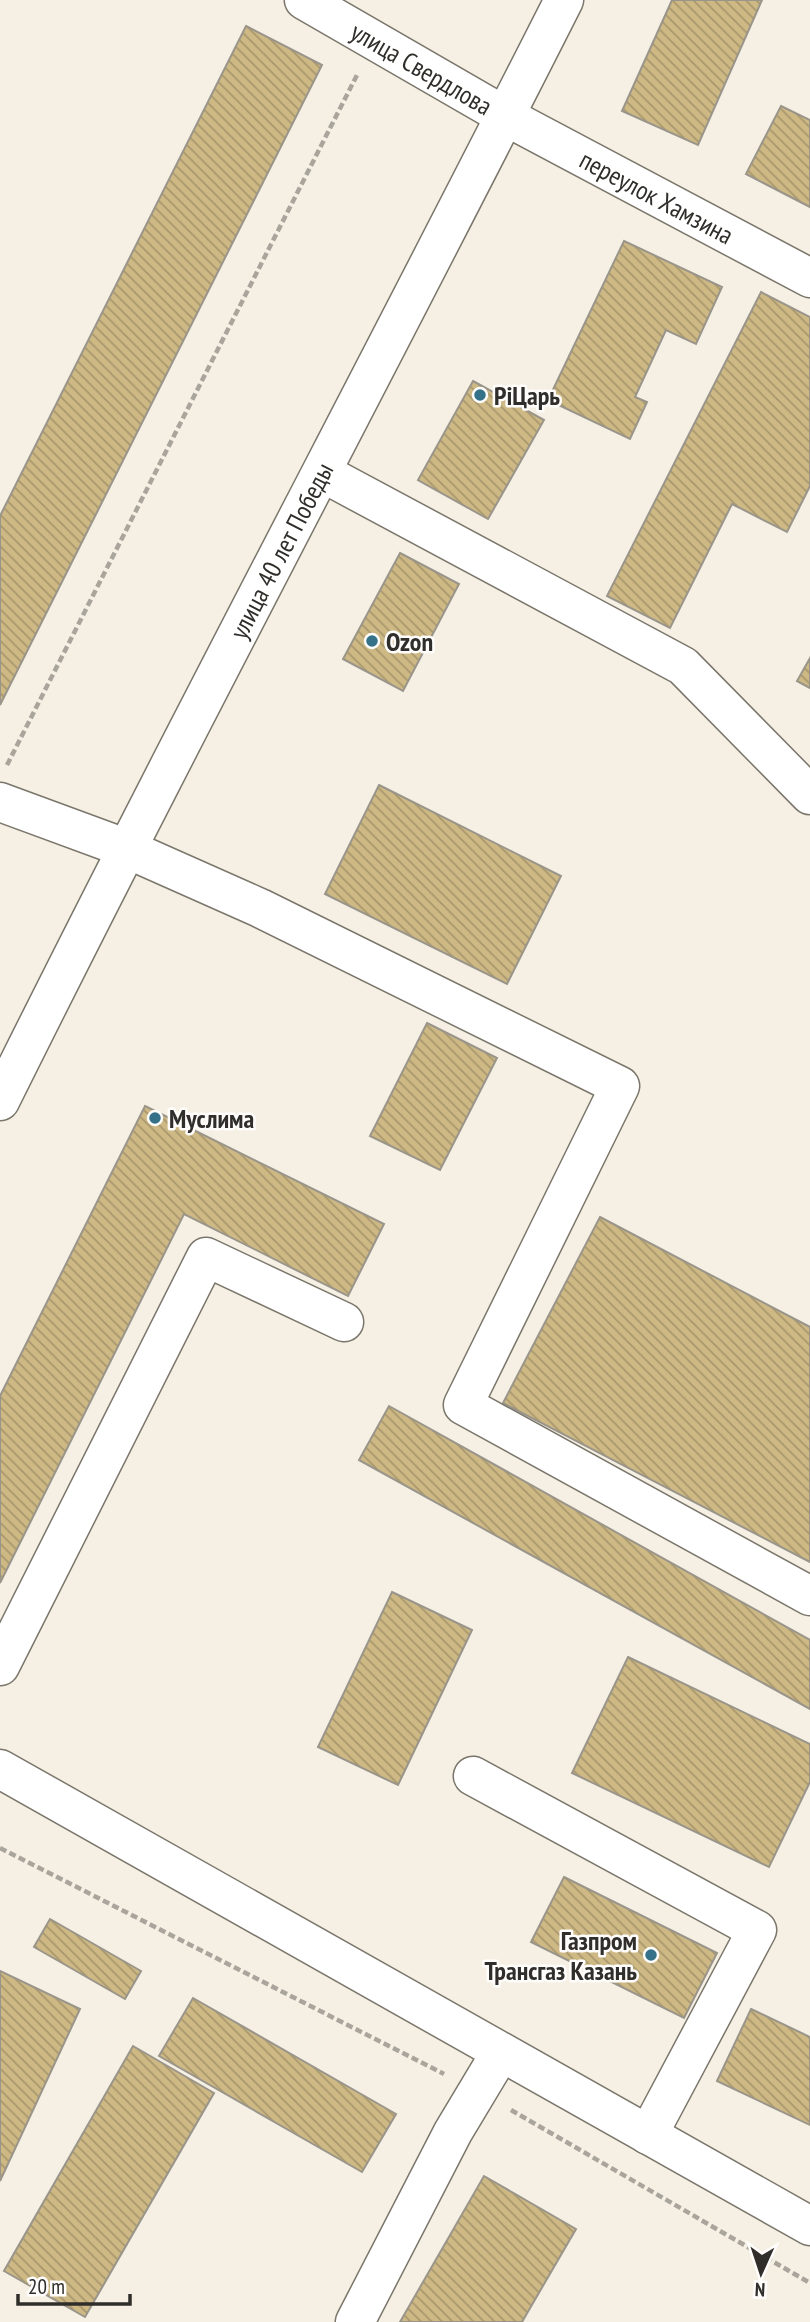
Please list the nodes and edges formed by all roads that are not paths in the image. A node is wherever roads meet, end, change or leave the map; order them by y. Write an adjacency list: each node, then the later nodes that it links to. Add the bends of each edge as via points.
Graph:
1 (304, 0): 3 (street, улица Свердлова)
2 (564, 0): 3 (street, улица 40 лет Победы)
3 (505, 116): 4 (street, переулок Хамзина); 5 (street, улица 40 лет Победы)
4 (810, 278)
5 (323, 473): 7 (street, via 683,667); 8 (street, улица 40 лет Победы)
6 (3, 784): 8 (street)
7 (810, 795)
8 (125, 848): 9 (street, улица 40 лет Победы); 11 (street, via 260,908 620,1086 463,1405)
9 (0, 1101)
10 (344, 1322): 12 (street, via 206,1257)
11 (810, 1596)
12 (0, 1666)
13 (0, 1769): 15 (street)
14 (472, 1776): 16 (street, via 757,1930)
15 (502, 2052): 16 (street); 18 (street, via 453,2133)
16 (648, 2135): 17 (street)
17 (810, 2226)
18 (355, 2322)

